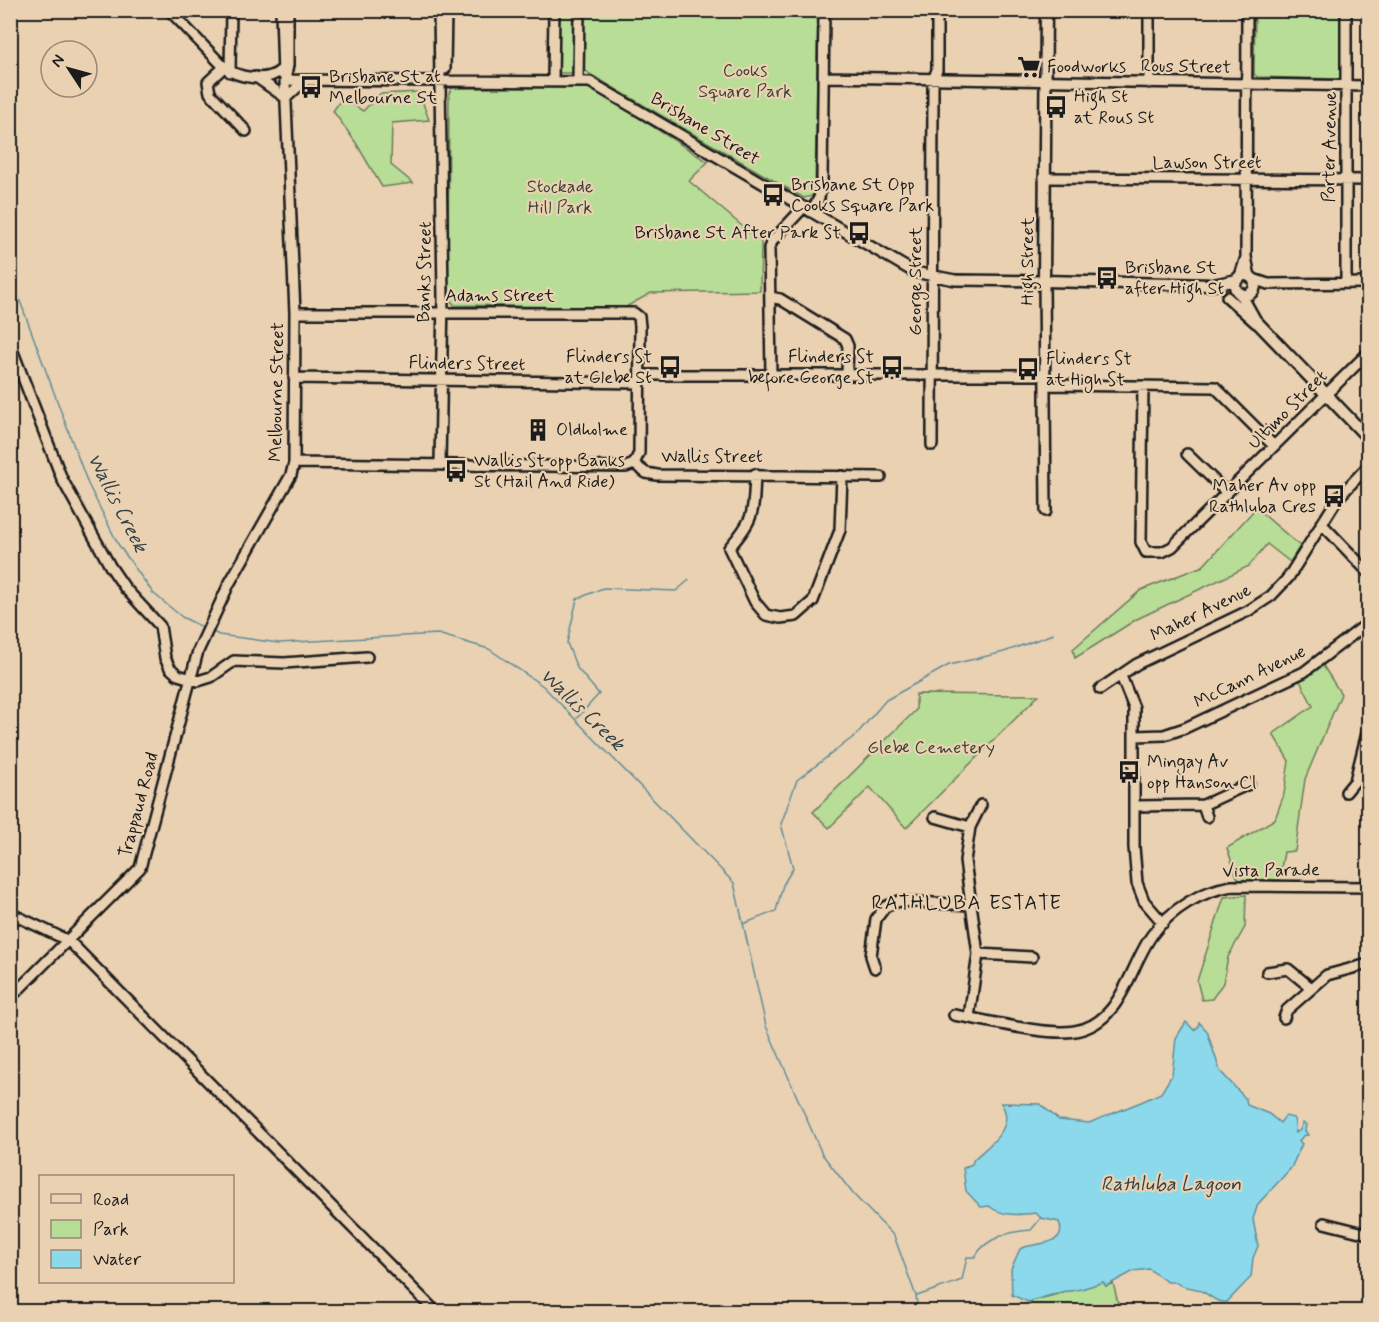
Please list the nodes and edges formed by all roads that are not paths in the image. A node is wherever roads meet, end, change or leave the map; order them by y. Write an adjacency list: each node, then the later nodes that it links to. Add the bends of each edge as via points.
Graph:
1 (169, 10): 16 (street)
2 (231, 10): 16 (street)
3 (281, 10): 17 (street, Melbourne Street)
4 (288, 10): 20 (street, Melbourne Street)
5 (439, 10): 25 (street, Banks Street)
6 (446, 10): 25 (street, Banks Street, via 446,68)
7 (554, 10): 21 (street)
8 (579, 10): 22 (street)
9 (824, 10): 19 (street)
10 (931, 10): 23 (street, George Street)
11 (937, 10): 23 (street, George Street, via 937,70)
12 (1046, 10): 26 (main road, High Street)
13 (1149, 10): 27 (street)
14 (1247, 10): 28 (street)
15 (1346, 10): 29 (street, Porter Avenue)
16 (227, 70): 18 (street, via 237,76); 32 (street, via 208,82 210,93)
17 (281, 70): 18 (street, via 274,76); 20 (street, Melbourne Street)
18 (256, 77): 31 (street)
19 (824, 78): 23 (street, Rous Street); 37 (street, via 822,182 819,198)
20 (285, 80): 24 (street, Brisbane Street); 31 (street, Melbourne Street)
21 (553, 80): 22 (street, Brisbane Street); 25 (street, Brisbane Street)
22 (578, 80): 37 (street, Brisbane Street, via 603,87)
23 (933, 80): 26 (street, Rous Street); 38 (street, George Street)
24 (304, 81): 25 (street, Brisbane Street); 31 (street)
25 (442, 81): 44 (street, Banks Street)
26 (1045, 81): 27 (street, Rous Street); 33 (main road, High Street)
27 (1149, 82): 28 (street, Rous Street)
28 (1247, 84): 29 (street, Rous Street); 35 (street)
29 (1348, 85): 30 (street, Rous Street); 34 (street, Porter Avenue)
30 (1368, 86)
31 (286, 98): 45 (street, Melbourne Street)
32 (246, 131)
33 (1044, 178): 35 (street, Lawson Street); 39 (main road, High Street)
34 (1346, 179): 35 (street, Lawson Street); 36 (street, Lawson Street); 40 (street, Porter Avenue)
35 (1246, 180): 42 (street)
36 (1368, 180)
37 (807, 209): 38 (street, Brisbane Street, via 900,265); 43 (street, via 769,248)
38 (933, 277): 39 (street, Brisbane Street); 50 (street, George Street)
39 (1044, 281): 42 (main road, Brisbane Street); 52 (street, High Street)
40 (1346, 283): 41 (street, Brisbane Street); 42 (street, Brisbane Street)
41 (1368, 283)
42 (1243, 286): 46 (street); 46 (main road)
43 (770, 297): 49 (street, via 780,299 845,339); 51 (street)
44 (441, 312): 45 (street, Adams Street); 54 (street, Banks Street); 55 (street, Adams Street, via 634,313 640,326)
45 (295, 313): 53 (street, Melbourne Street)
46 (1258, 324): 58 (main road)
47 (10, 344): 77 (street, via 62,479 110,566 160,626 170,668)
48 (1368, 353): 58 (street, Ultimo Street)
49 (847, 374): 50 (street, Flinders Street); 51 (street, Flinders Street)
50 (932, 374): 52 (street, Flinders Street); 60 (street, George Street)
51 (771, 375): 55 (street, Flinders Street)
52 (1044, 375): 56 (street, High Street)
53 (294, 378): 54 (street, Flinders Street); 63 (street, Melbourne Street)
54 (441, 379): 55 (street, Flinders Street); 64 (street, Banks Street)
55 (640, 379): 65 (street, via 639,453)
56 (1046, 385): 57 (street); 71 (street, High Street)
57 (1143, 386): 61 (street, via 1215,387); 70 (street, Ultimo Street, via 1141,542 1146,552 1162,552 1172,547)
58 (1327, 395): 59 (main road); 61 (street, Ultimo Street)
59 (1368, 438)
60 (932, 445)
61 (1274, 446): 70 (street, Ultimo Street)
62 (1187, 454): 70 (street)
63 (294, 463): 64 (street, Wallis Street); 77 (street, Melbourne Street, via 216,610)
64 (440, 464): 65 (street, Wallis Street)
65 (634, 464): 67 (street, Wallis Street, via 657,475)
66 (1368, 466): 72 (street, Maher Avenue)
67 (755, 474): 68 (street, Wallis Street); 68 (street, via 753,516 729,548 755,602 766,615 780,618 796,616 813,601 840,530)
68 (842, 476): 69 (street, Wallis Street)
69 (881, 477)
70 (1226, 492)
71 (1046, 511)
72 (1321, 523): 73 (street); 76 (street, Maher Avenue, via 1294,569 1271,596 1137,664)
73 (1368, 572)
74 (1368, 623): 80 (street, McCann Avenue, via 1304,672 1185,728 1164,735)
75 (368, 657): 77 (street, via 284,663 234,661 211,677)
76 (1121, 676): 78 (street, Maher Avenue); 80 (street, via 1134,708)
77 (188, 679): 93 (street, Trappaud Road, via 140,868)
78 (1100, 689)
79 (1368, 729): 82 (street, via 1355,781)
80 (1136, 736): 85 (street)
81 (1249, 784): 84 (street)
82 (1346, 792)
83 (981, 805): 88 (street)
84 (1203, 805): 85 (street); 87 (street)
85 (1136, 806): 92 (street, via 1137,883 1144,901)
86 (935, 817): 88 (street)
87 (1207, 817)
88 (970, 827): 90 (street, via 965,861)
89 (1368, 887): 92 (street, Vista Parade, via 1214,889 1181,907)
90 (969, 905): 94 (street); 97 (street, via 899,901 885,907 876,919 871,956)
91 (10, 913): 93 (street)
92 (1163, 923): 102 (street, Vista Parade, via 1148,942 1120,998 1107,1014 1078,1030 1059,1033)
93 (69, 941): 100 (street, Trappaud Road); 106 (street)
94 (978, 954): 95 (street); 102 (street)
95 (1032, 957)
96 (1368, 964): 99 (street, via 1336,971)
97 (875, 968)
98 (1267, 972): 99 (street, via 1288,969)
99 (1310, 987): 103 (street)
100 (10, 998)
101 (954, 1015): 102 (street, Vista Parade)
102 (969, 1017)
103 (1284, 1018)
104 (1324, 1223): 105 (street)
105 (1368, 1234)
106 (436, 1311)

